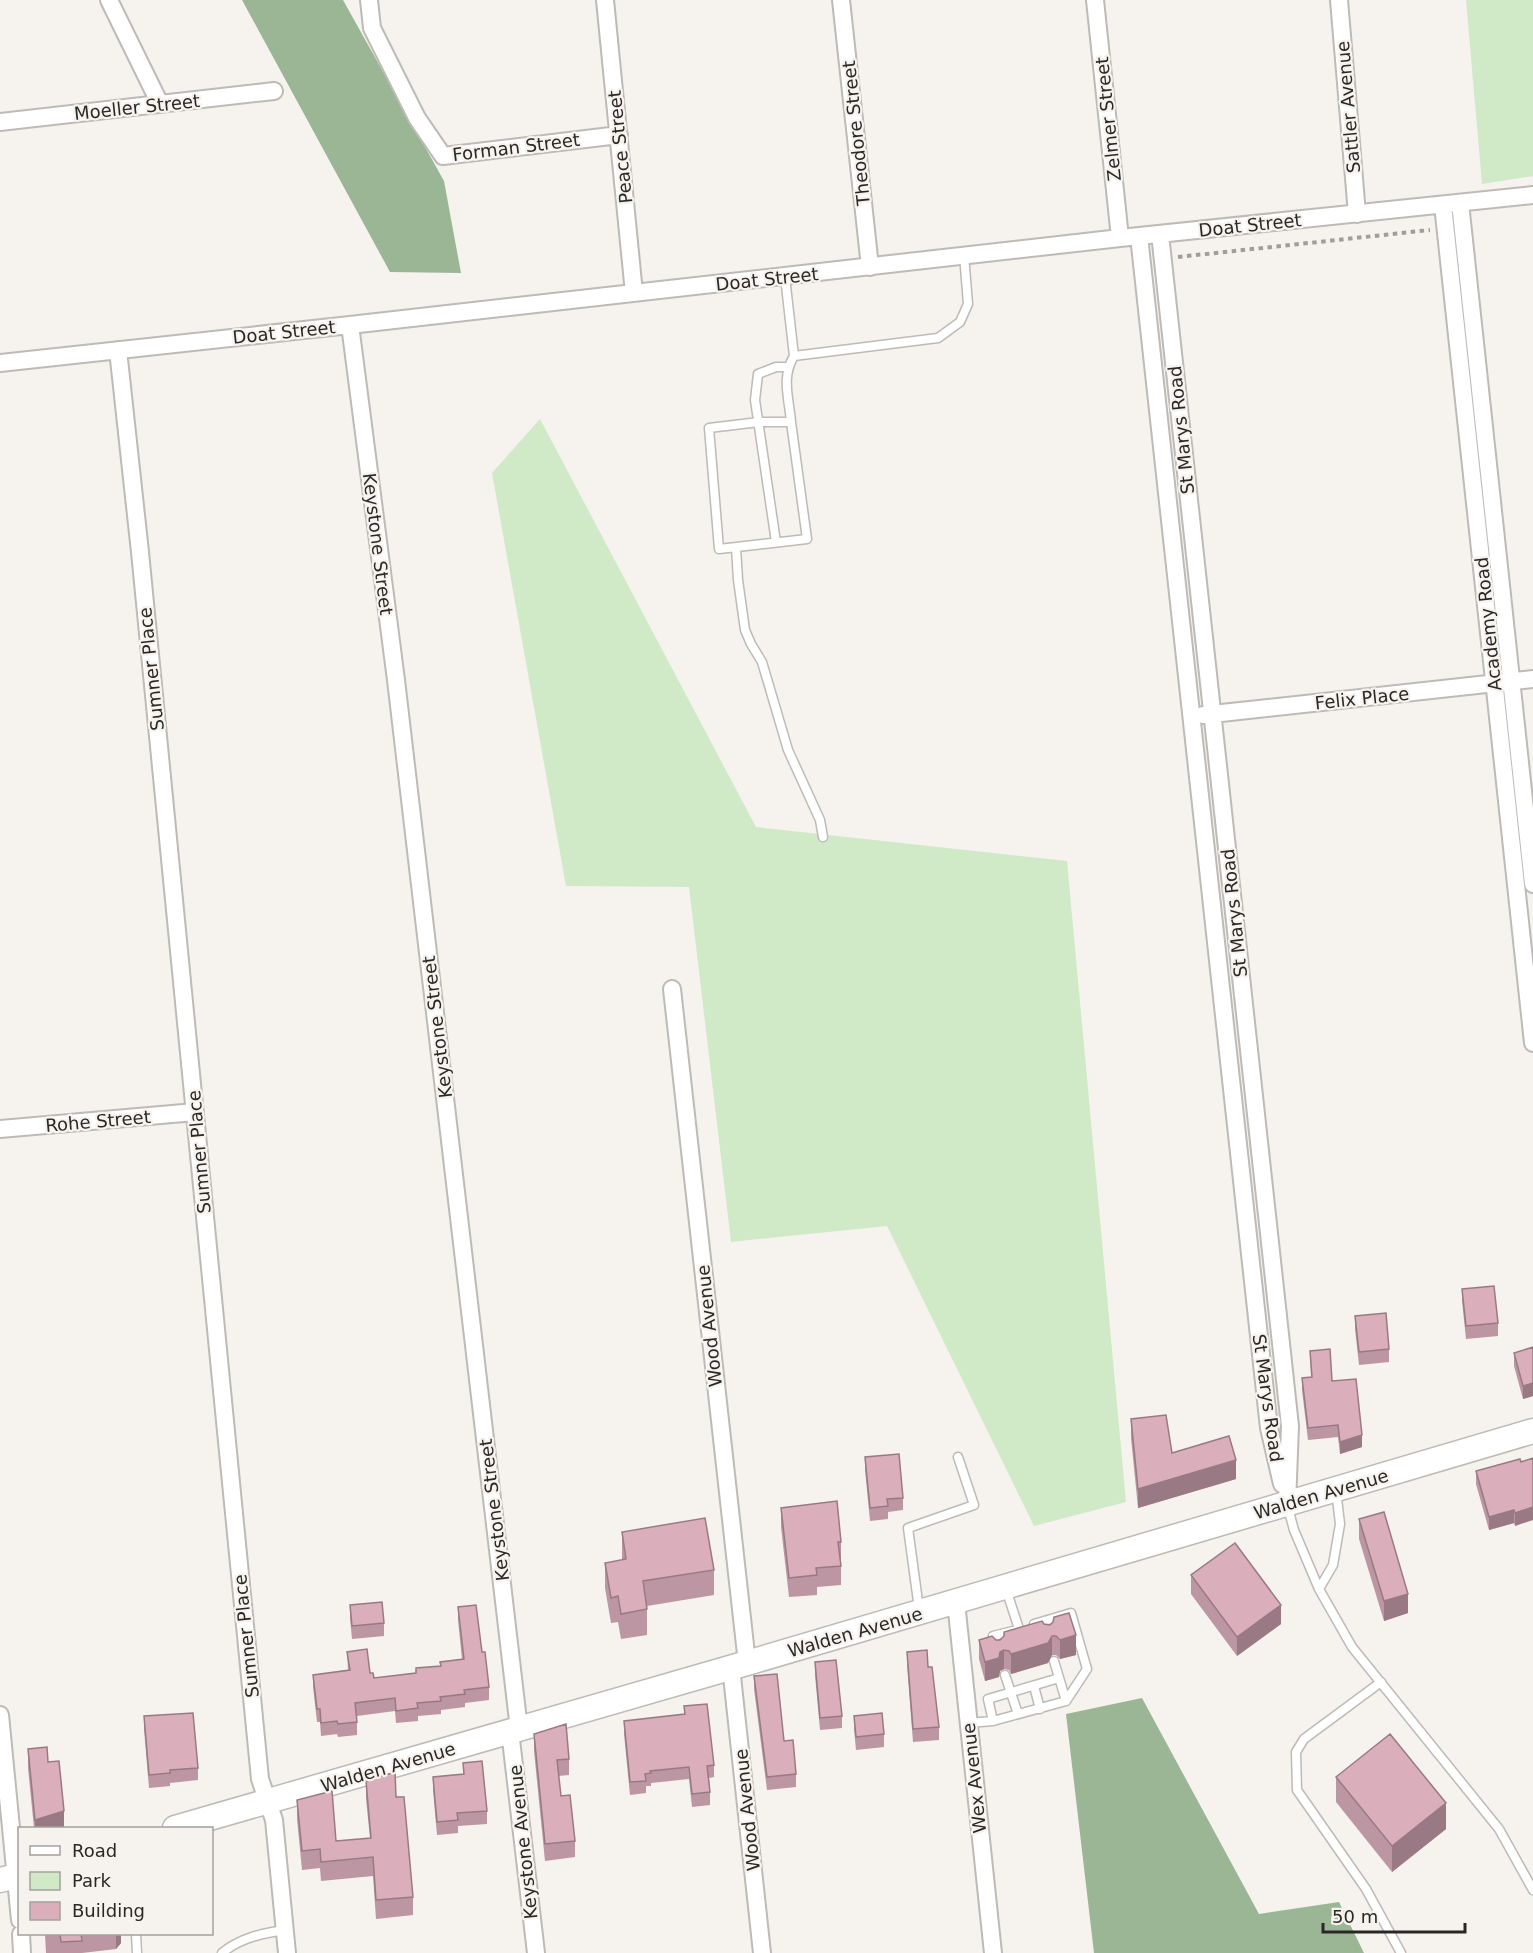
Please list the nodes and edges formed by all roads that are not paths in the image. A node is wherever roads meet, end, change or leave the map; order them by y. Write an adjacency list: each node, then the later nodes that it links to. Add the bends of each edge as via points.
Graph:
1 (109, 0): 8 (street)
2 (369, 0): 10 (street, Forman Street, via 372,28 417,118 443,156)
3 (605, 0): 10 (street, Peace Street)
4 (841, 0): 18 (street, Theodore Street)
5 (1095, 0): 16 (street, Zelmer Street)
6 (1339, 0): 13 (street, Sattler Avenue)
7 (274, 92): 8 (street, Moeller Street)
8 (160, 104): 9 (street, Moeller Street)
9 (0, 122)
10 (619, 135): 20 (street, Peace Street)
11 (1533, 195): 12 (street, Doat Street)
12 (1451, 204): 13 (street, Doat Street); 33 (street, Academy Road)
13 (1357, 214): 14 (street, Doat Street)
14 (1160, 234): 15 (street, Doat Street); 28 (street, St Marys Road)
15 (1139, 236): 16 (street, Doat Street); 29 (street, St Marys Road)
16 (1120, 238): 17 (street, Doat Street)
17 (964, 255): 18 (street, Doat Street); 23 (lane, via 968,304 960,322 938,338)
18 (870, 267): 19 (street, Doat Street)
19 (785, 277): 20 (street, Doat Street); 23 (lane)
20 (634, 293): 21 (street, Doat Street)
21 (350, 325): 22 (street, Doat Street); 70 (street, Keystone Street, via 396,680)
22 (118, 350): 24 (street, Doat Street); 43 (street, Sumner Place)
23 (794, 356): 25 (lane)
24 (0, 363)
25 (787, 367): 26 (lane, via 758,374 755,400); 27 (lane)
26 (759, 422): 27 (lane); 30 (lane); 31 (lane, via 709,428 719,549)
27 (791, 422): 30 (lane, via 807,539)
28 (1191, 517): 29 (street); 34 (street, St Marys Road)
29 (1170, 519): 35 (street, St Marys Road)
30 (776, 542): 31 (lane)
31 (736, 547): 36 (lane, via 745,630 762,662 788,750 820,820)
32 (1533, 679): 33 (street, Felix Place)
33 (1503, 683): 34 (street, Felix Place); 37 (street, Academy Road); 38 (street, Academy Road)
34 (1212, 714): 35 (street, Felix Place); 39 (street, St Marys Road)
35 (1191, 717): 40 (street, St Marys Road)
36 (823, 837)
37 (1533, 884)
38 (1526, 909): 42 (street, Academy Road)
39 (1237, 935): 40 (street); 45 (street, St Marys Road)
40 (1215, 938): 46 (street, St Marys Road)
41 (672, 989): 58 (street, Wood Avenue)
42 (1533, 1043)
43 (195, 1112): 44 (street, Rohe Street); 71 (street, Sumner Place, via 260,1779)
44 (0, 1129)
45 (1268, 1223): 46 (street); 50 (street, St Marys Road, via 1290,1426)
46 (1247, 1226): 50 (street, St Marys Road, via 1269,1428)
47 (1533, 1431): 49 (main road, Walden Avenue)
48 (958, 1457): 54 (lane, via 974,1505 908,1528)
49 (1335, 1490): 50 (main road, Walden Avenue); 52 (lane, via 1340,1524 1333,1565)
50 (1287, 1504): 51 (main road, Walden Avenue); 52 (lane)
51 (1006, 1587): 53 (main road, Walden Avenue); 55 (lane)
52 (1319, 1589): 61 (lane, via 1352,1647)
53 (956, 1602): 54 (main road, Walden Avenue); 69 (street, Wex Avenue)
54 (920, 1612): 58 (main road, Walden Avenue)
55 (1019, 1629): 56 (lane, via 993,1636); 64 (lane, via 1044,1626 1071,1612 1088,1669)
56 (998, 1653)
57 (1054, 1661): 60 (lane)
58 (739, 1665): 70 (main road, Walden Avenue); 84 (street, Wood Avenue)
59 (1005, 1675): 63 (lane)
60 (1059, 1678): 62 (lane); 64 (lane)
61 (1381, 1682): 74 (lane, via 1499,1829); 86 (lane, via 1304,1739 1296,1752 1297,1790 1366,1889)
62 (1034, 1686): 63 (lane); 65 (lane)
63 (1011, 1692): 66 (lane); 68 (lane, via 988,1699)
64 (1066, 1701): 65 (lane)
65 (1040, 1708): 66 (lane)
66 (1017, 1714): 68 (lane)
67 (0, 1715): 73 (street)
68 (993, 1721): 69 (lane)
69 (968, 1723): 85 (street, Wex Avenue)
70 (515, 1730): 71 (main road, Walden Avenue); 83 (street, Keystone Avenue)
71 (267, 1802): 72 (main road, Walden Avenue); 76 (street, Sumner Place, via 274,1820)
72 (179, 1827)
73 (12, 1877): 75 (street)
74 (1533, 1890)
75 (18, 1909)
76 (285, 1930): 81 (lane, via 242,1940); 82 (street, Sumner Place)
77 (21, 1935): 79 (street)
78 (136, 1935): 80 (lane)
79 (22, 1953)
80 (137, 1953)
81 (222, 1953)
82 (287, 1953)
83 (536, 1953)
84 (762, 1953)
85 (993, 1953)
86 (1401, 1953)

